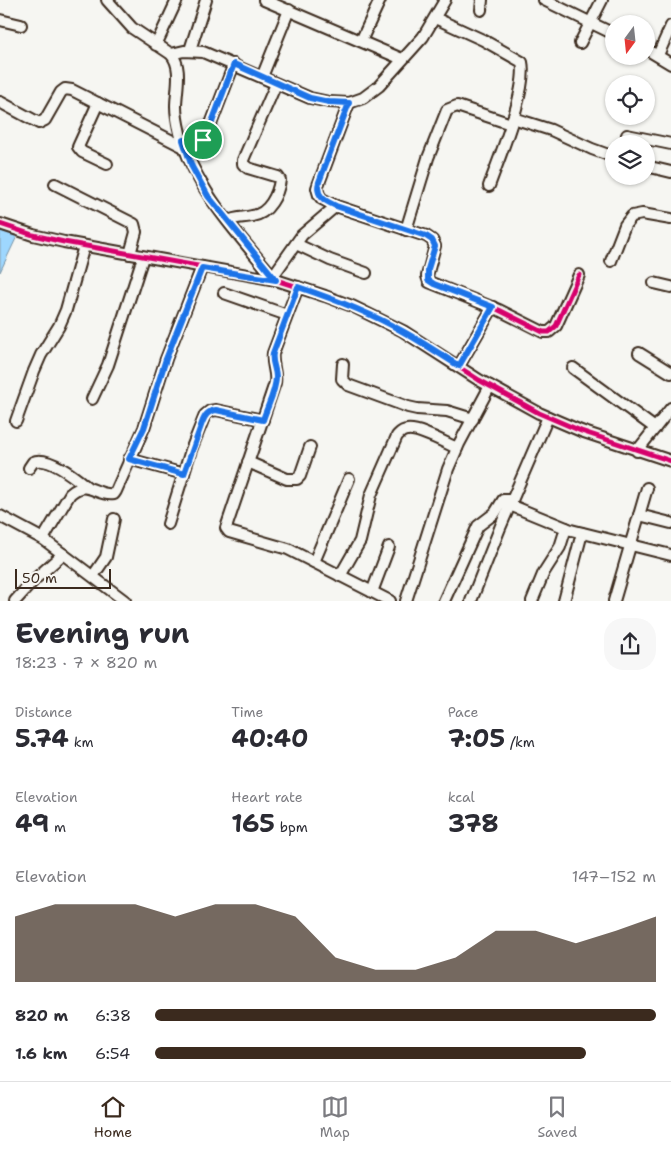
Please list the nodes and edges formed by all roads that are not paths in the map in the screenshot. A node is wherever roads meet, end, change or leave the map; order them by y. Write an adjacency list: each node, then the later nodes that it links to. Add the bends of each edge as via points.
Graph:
1 (107, 0): 18 (street, via 132,28)
2 (177, 0): 18 (street)
3 (206, 0): 19 (street)
4 (380, 0): 16 (street)
5 (445, 0): 10 (street)
6 (544, 0): 12 (street)
7 (602, 0): 12 (street)
8 (271, 1): 9 (street)
9 (289, 10): 16 (street); 26 (street)
10 (435, 18): 23 (street, via 423,37); 31 (street, via 522,62 523,77)
11 (0, 20): 13 (street)
12 (590, 23): 15 (street); 17 (street)
13 (21, 25)
14 (671, 26): 22 (street)
15 (605, 30)
16 (362, 41): 23 (street)
17 (580, 43)
18 (156, 45): 20 (street)
19 (190, 50): 20 (street); 24 (street)
20 (171, 54): 33 (street, via 177,65 176,107)
21 (655, 54): 22 (street)
22 (658, 55): 25 (street)
23 (402, 59): 30 (street, via 379,86 363,98)
24 (234, 64): 26 (street); 33 (street, via 206,138)
25 (671, 64)
26 (262, 77): 27 (street)
27 (276, 84): 30 (street, via 310,98); 43 (street, via 243,164 278,177 279,187 264,212)
28 (0, 102): 29 (street, via 38,123 45,120 65,90 72,90)
29 (98, 103): 33 (street); 36 (street, via 78,147)
30 (349, 103): 41 (street, via 318,188 322,199)
31 (512, 121): 35 (street, via 551,130); 40 (street); 45 (street, via 457,106 447,110)
32 (655, 141): 34 (street)
33 (184, 144): 43 (street, via 208,196)
34 (671, 144)
35 (605, 154)
36 (107, 164)
37 (655, 168): 38 (street)
38 (671, 172)
39 (55, 184): 48 (street, via 134,224 136,232)
40 (489, 186)
41 (336, 206): 45 (street); 46 (street)
42 (671, 220): 50 (street, via 642,214 632,216 625,225)
43 (228, 221): 54 (street)
44 (0, 224): 47 (street)
45 (406, 230): 59 (street, via 426,236 434,243 427,276 430,282)
46 (296, 244): 52 (street); 54 (street)
47 (84, 246): 48 (street); 72 (street, via 66,310 41,355)
48 (130, 254): 49 (street)
49 (144, 257): 51 (street); 67 (street, via 111,357)
50 (611, 261)
51 (202, 268): 54 (street); 77 (street, via 166,359 144,428)
52 (366, 273)
53 (579, 275): 59 (street, via 556,326 548,332)
54 (274, 278): 57 (street)
55 (654, 282): 56 (street)
56 (671, 286)
57 (298, 287): 60 (street); 63 (street, via 375,317)
58 (224, 293): 60 (street)
59 (493, 307): 63 (street)
60 (287, 315): 71 (street, via 273,353 275,383)
61 (640, 353): 65 (street)
62 (343, 364): 70 (street, via 342,379 348,385 417,409 447,411)
63 (459, 366): 66 (street)
64 (572, 368): 73 (street)
65 (671, 373)
66 (490, 386): 69 (street); 70 (street)
67 (92, 399)
68 (671, 408): 73 (street)
69 (548, 417): 76 (street); 85 (street)
70 (473, 419): 75 (street)
71 (263, 420): 79 (street); 81 (street, via 210,411 205,415)
72 (16, 421)
73 (656, 428): 76 (street)
74 (310, 448): 79 (street, via 297,479)
75 (457, 448): 100 (street, via 416,430 397,436 371,494 360,541); 105 (street)
76 (637, 451): 78 (street)
77 (129, 459): 81 (street); 83 (street, via 114,494)
78 (671, 461)
79 (248, 462): 98 (street, via 227,530)
80 (29, 468): 83 (street, via 33,462 41,460 64,470)
81 (184, 474): 90 (street)
82 (348, 479): 98 (street)
83 (87, 487): 93 (street, via 80,487 70,494)
84 (647, 488): 86 (street)
85 (511, 503): 91 (street); 106 (street, via 503,500 495,513 478,526); 107 (street)
86 (639, 515): 89 (street); 94 (street)
87 (0, 516): 93 (street)
88 (114, 519): 99 (street, via 106,558)
89 (671, 523)
90 (168, 524)
91 (566, 528): 92 (street); 108 (street, via 560,548 544,572)
92 (582, 533): 94 (street); 109 (street)
93 (43, 539): 96 (street)
94 (629, 545): 97 (street); 110 (street)
95 (389, 547): 101 (street)
96 (62, 554): 99 (street); 102 (street)
97 (671, 556)
98 (314, 562): 100 (street)
99 (93, 576): 103 (street)
100 (340, 576): 101 (street)
101 (372, 592): 104 (street)
102 (15, 601)
103 (125, 601)
104 (390, 601)
105 (406, 601)
106 (444, 601)
107 (471, 601)
108 (532, 601)
109 (564, 601)
110 (614, 601)

